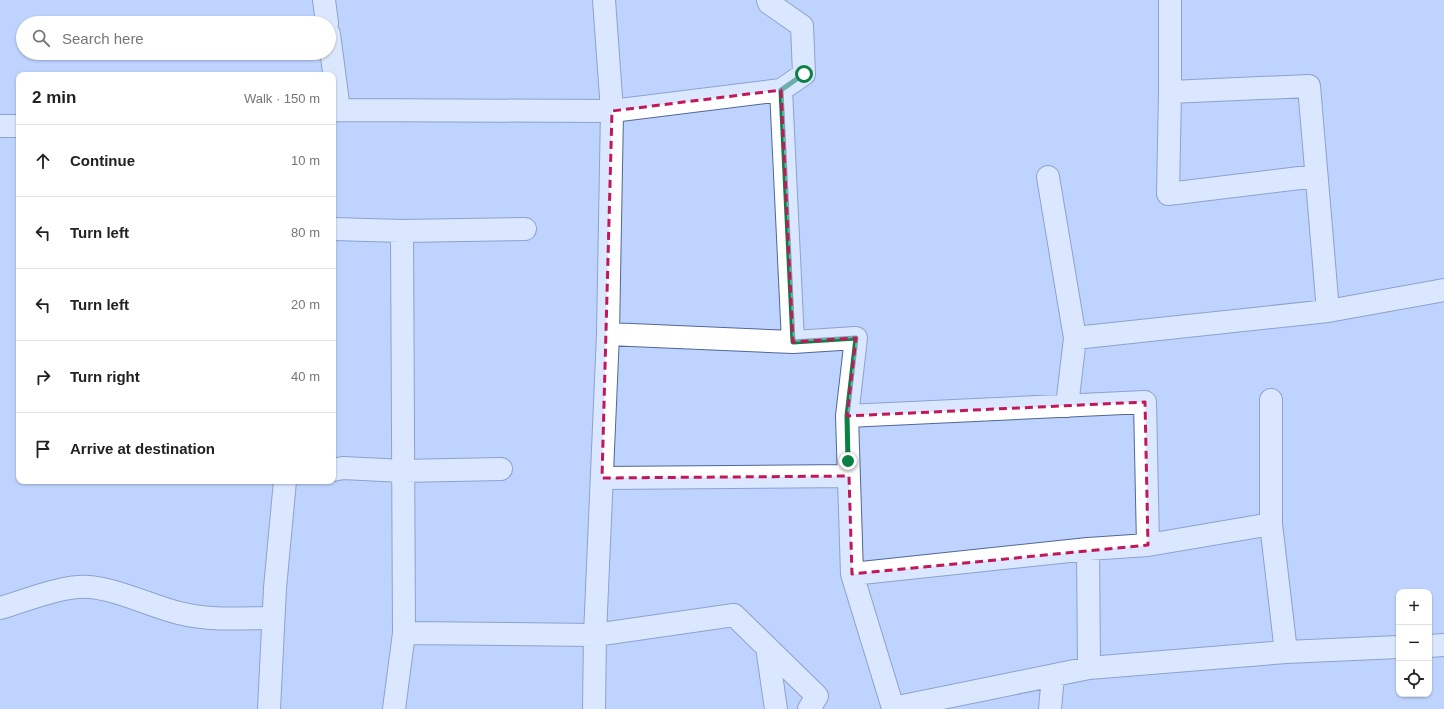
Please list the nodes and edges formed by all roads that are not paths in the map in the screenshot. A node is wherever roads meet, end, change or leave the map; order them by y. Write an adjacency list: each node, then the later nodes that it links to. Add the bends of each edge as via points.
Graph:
1 (324, 0): 5 (street)
2 (604, 0): 11 (street)
3 (768, 0): 8 (street, via 802,26 804,74)
4 (1170, 0): 9 (street)
5 (327, 16)
6 (331, 60): 7 (street)
7 (332, 72)
8 (781, 90): 11 (street); 23 (street)
9 (1170, 92): 14 (street, via 1309,86); 14 (street, via 1168,194)
10 (336, 111): 11 (street)
11 (612, 111): 21 (street)
12 (0, 126): 13 (street)
13 (16, 126)
14 (1316, 176): 20 (street)
15 (1048, 177): 22 (street)
16 (336, 229): 18 (street)
17 (525, 229): 18 (street)
18 (402, 231): 29 (street)
19 (1444, 290): 20 (street)
20 (1328, 311): 22 (street)
21 (608, 334): 23 (street); 31 (street)
22 (1075, 338): 25 (street)
23 (793, 342): 26 (street, via 856,338)
24 (1271, 400): 33 (street)
25 (1067, 406): 26 (street); 34 (street, via 1145,402)
26 (847, 416): 30 (street)
27 (336, 469): 29 (street)
28 (501, 469): 29 (street)
29 (403, 471): 39 (street)
30 (849, 476): 31 (street); 36 (street)
31 (602, 478): 40 (street)
32 (284, 484): 38 (street)
33 (1271, 524): 34 (street); 45 (street)
34 (1148, 546): 35 (street)
35 (1088, 550): 36 (street); 46 (street)
36 (852, 574): 53 (street)
37 (0, 608): 38 (street, via 56,591 88,587 103,589 191,616)
38 (273, 618): 48 (street)
39 (404, 633): 40 (street); 49 (street)
40 (595, 634): 43 (street, via 734,615); 50 (street)
41 (1444, 645): 42 (street)
42 (1432, 646)
43 (767, 647): 51 (street); 52 (street, via 817,696)
44 (1396, 647): 45 (street)
45 (1286, 652): 46 (street)
46 (1089, 668): 47 (street)
47 (1053, 676): 53 (street); 54 (street)
48 (269, 709)
49 (394, 709)
50 (594, 709)
51 (776, 709)
52 (809, 709)
53 (893, 709)
54 (1050, 709)

